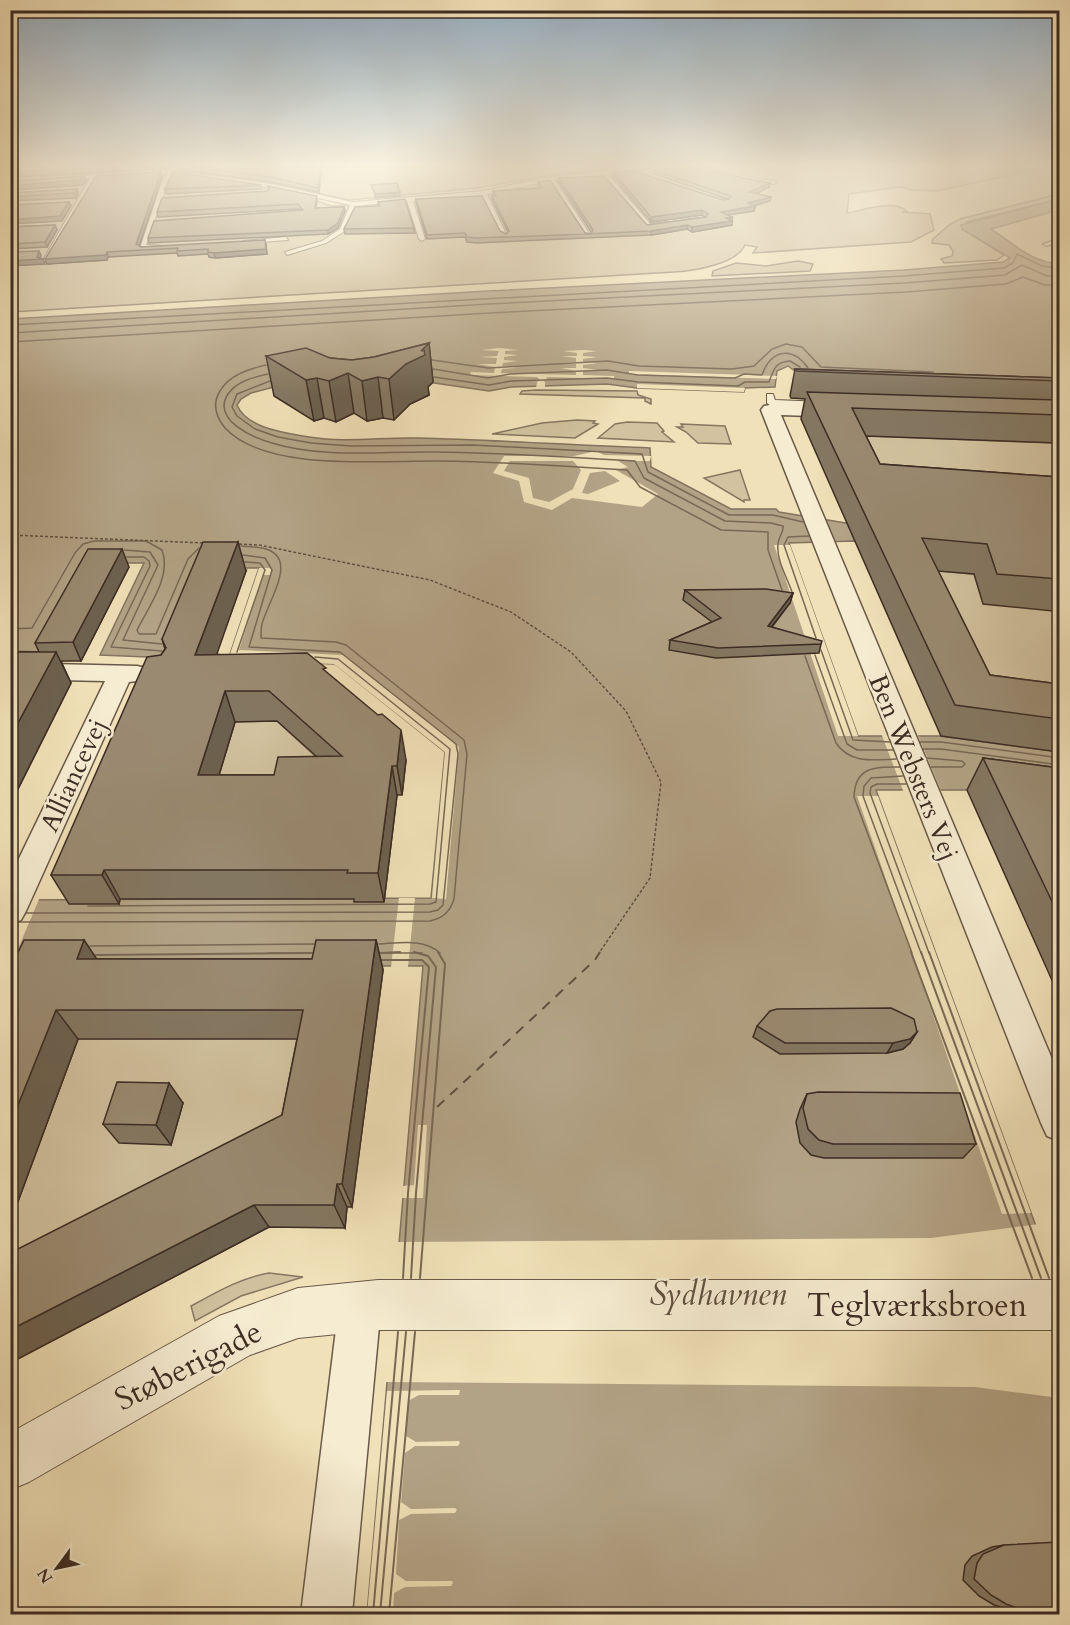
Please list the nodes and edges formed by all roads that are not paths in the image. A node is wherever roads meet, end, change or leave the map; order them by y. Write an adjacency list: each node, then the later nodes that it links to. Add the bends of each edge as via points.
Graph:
1 (54, 243): 7 (lane)
2 (143, 243): 6 (lane, via 142,247)
3 (321, 243): 9 (lane)
4 (1050, 243): 5 (lane)
5 (1046, 244)
6 (174, 245)
7 (50, 251): 8 (lane); 10 (lane)
8 (40, 252)
9 (287, 254)
10 (44, 261)
11 (850, 409): 16 (street, Ben Websters Vej, via 770,403)
12 (10, 671): 13 (street)
13 (121, 672): 14 (street); 15 (street, Alliancevej)
14 (163, 677)
15 (16, 898)
16 (1059, 1123)
17 (369, 1305): 18 (street, Teglværksbroen); 19 (street, Støberigade, via 298,1313 237,1334); 20 (street)
18 (1059, 1305)
19 (10, 1462)
20 (326, 1614)

